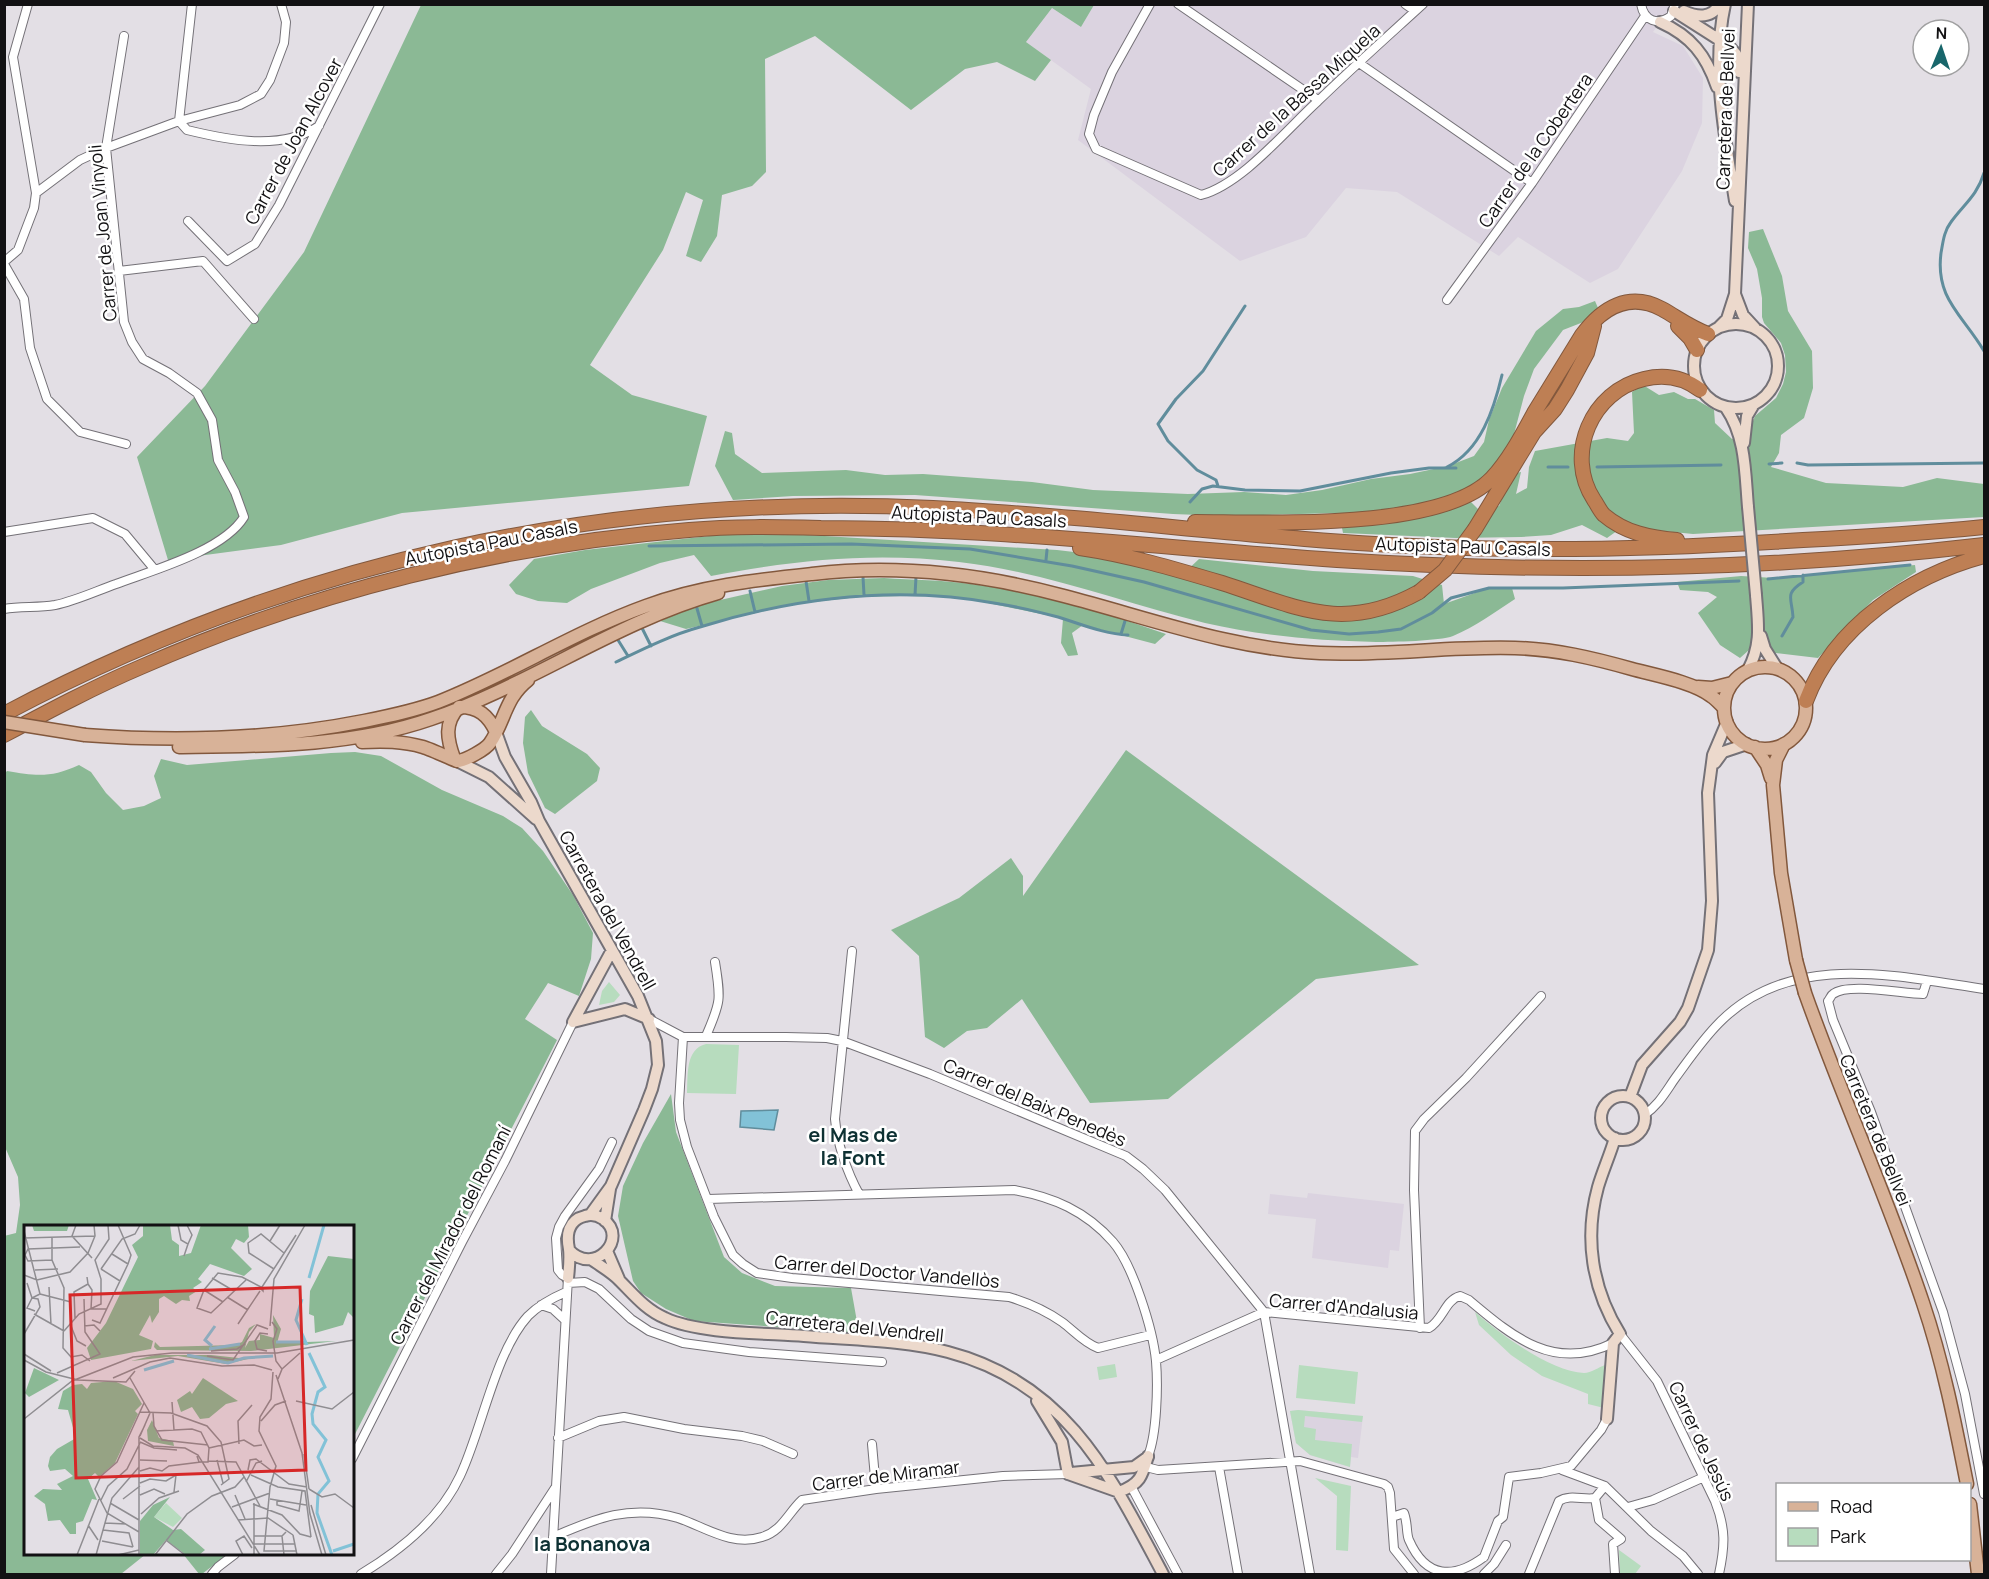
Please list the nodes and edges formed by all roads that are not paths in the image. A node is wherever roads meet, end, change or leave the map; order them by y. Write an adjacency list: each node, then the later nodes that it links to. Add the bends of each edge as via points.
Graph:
1 (28, 4): 19 (street)
2 (192, 4): 23 (street)
3 (281, 4): 23 (street, via 286,22 284,43 261,94 240,105)
4 (380, 4): 24 (street, Carrer de Joan Alcover)
5 (1150, 4): 21 (street, Carrer de la Bassa Miquela, via 1112,72 1094,115 1089,134 1096,149 1201,195 1239,177)
6 (1178, 4): 21 (street)
7 (1405, 4): 14 (street)
8 (1423, 4): 14 (street, Carrer de la Bassa Miquela)
9 (1641, 4): 15 (street)
10 (1720, 4): 13 (street, via 1709,15 1696,17)
11 (1725, 4): 18 (street, Carretera de Bellvei)
12 (1748, 4): 25 (street, Carretera de Bellvei)
13 (1675, 7): 16 (street, via 1671,16); 18 (street)
14 (1415, 11): 20 (street, Carrer de la Bassa Miquela)
15 (1645, 16): 16 (street); 27 (street, Carrer de la Cobertera)
16 (1660, 22): 22 (street, via 1692,42 1713,75)
17 (124, 36): 26 (street, Carrer de Joan Vinyoli)
18 (1721, 41): 22 (street, Carretera de Bellvei); 25 (street, via 1736,54 1740,68 1738,107)
19 (9, 57): 28 (street)
20 (1359, 63): 21 (street, Carrer de la Bassa Miquela); 27 (street)
21 (1318, 100)
22 (1721, 102): 29 (street, Carretera de Bellvei)
23 (179, 122): 24 (street, via 187,130 246,141 297,136); 26 (street)
24 (320, 125): 30 (street, Carrer de Joan Alcover, via 255,244 227,261)
25 (1742, 125): 29 (street, Carretera de Bellvei)
26 (106, 148): 28 (street, via 80,160); 32 (street, Carrer de Joan Vinyoli)
27 (1532, 183): 34 (street, Carrer de la Cobertera)
28 (36, 194): 31 (street, via 18,250)
29 (1737, 215): 33 (street, Carretera de Bellvei)
30 (188, 221)
31 (4, 263): 42 (street, via 24,298 30,348 47,399 80,432)
32 (119, 271): 35 (street, via 204,261); 51 (street, Carrer de Joan Vinyoli, via 124,322 132,342 143,359 197,393 212,420 218,460 244,516 239,525 217,541)
33 (1735, 294): 36 (street, Carretera de Bellvei, via 1743,315); 37 (street, Carretera de Bellvei, via 1727,319)
34 (1447, 300)
35 (254, 319)
36 (1755, 328): 37 (street, via 1738,324); 40 (street, via 1769,339 1777,354 1778,377 1769,394)
37 (1713, 331): 38 (street); 44 (highway, via 1689,327 1653,305 1628,302 1603,311 1582,335 1492,478 1448,504 1327,521)
38 (1696, 350): 39 (street, via 1694,376); 47 (highway, bridge, via 1683,330 1653,310 1626,308 1605,315 1594,326 1587,353 1567,390 1534,432 1445,570 1419,592 1366,613 1324,614 1167,567 1062,546)
39 (1700, 390): 41 (street); 49 (highway, via 1691,382 1663,376 1622,388 1608,398 1586,429 1582,460 1586,484 1603,514 1626,530 1647,537 1687,541)
40 (1753, 406): 41 (street); 43 (street, via 1747,416)
41 (1726, 408): 43 (street, via 1734,420)
42 (126, 444)
43 (1743, 452): 54 (street, bridge)
44 (1136, 523): 49 (highway, Autopista Pau Casals, via 1236,534 1438,547); 64 (highway, Autopista Pau Casals, via 929,508 817,506 675,513 515,534 389,562 244,608 136,650)
45 (1984, 527): 49 (highway, Autopista Pau Casals)
46 (4, 532): 51 (street, via 93,518 125,534)
47 (1035, 536): 48 (highway, Autopista Pau Casals, via 1342,560 1530,567 1774,562); 70 (highway, Autopista Pau Casals, via 869,528 693,529 525,550 448,566 312,603 199,643 138,668)
48 (1984, 545)
49 (1702, 547)
50 (1984, 556): 61 (highway, via 1923,579 1868,615 1818,672)
51 (155, 570): 53 (street, via 56,605)
52 (768, 580): 55 (main road, via 710,587 673,597 616,617); 56 (main road, via 662,612); 60 (main road, via 851,571 962,575 1035,588 1193,633 1261,647 1352,654 1460,648 1547,650 1593,658)
53 (4, 609)
54 (1759, 627): 57 (street, via 1765,650); 58 (street, via 1757,651)
55 (551, 648): 62 (main road, via 538,661 465,699); 67 (main road, via 437,702)
56 (546, 667): 62 (main road); 69 (main road, via 519,687)
57 (1777, 668): 58 (main road); 61 (main road, via 1793,677)
58 (1748, 670): 59 (main road)
59 (1732, 683): 60 (main road, via 1712,688); 63 (main road)
60 (1689, 686): 63 (main road, via 1710,695)
61 (1806, 700): 72 (main road, via 1802,726)
62 (459, 707): 67 (main road, via 450,705 400,721); 69 (main road, via 476,708 487,716); 74 (main road, via 409,726 339,740); 75 (main road, via 447,728 448,743)
63 (1724, 708): 66 (main road)
64 (4, 714)
65 (4, 722): 71 (main road, bridge)
66 (1727, 722): 73 (main road, via 1735,735); 76 (street)
67 (350, 724): 71 (main road, via 178,739)
68 (4, 727): 71 (main road)
69 (496, 732): 75 (main road, via 486,748); 78 (street, Carretera del Vendrell)
70 (4, 735)
71 (85, 737): 74 (main road)
72 (1784, 744): 73 (main road, via 1770,748); 77 (main road, Carretera de Bellvei, via 1776,760)
73 (1751, 746): 76 (street, via 1723,752); 77 (main road, Carretera de Bellvei, via 1767,765)
74 (179, 747): 75 (main road, via 265,750 395,741)
75 (456, 760): 78 (street, Carretera del Vendrell, via 489,777)
76 (1709, 774): 90 (street, via 1707,817 1712,901 1708,950 1688,1008 1642,1065)
77 (1773, 785): 127 (main road, Carretera de Bellvei, bridge, via 1781,873 1805,993 1924,1305)
78 (539, 821): 79 (street, Carretera del Vendrell)
79 (612, 950): 85 (street, Carretera del Vendrell); 86 (street)
80 (852, 951): 89 (street)
81 (715, 962): 87 (street, via 720,996)
82 (1927, 981): 83 (street); 91 (street, via 1838,973 1792,979 1756,994 1719,1022 1655,1107); 133 (street, via 1923,994 1847,989 1833,993 1828,1001 1943,1312 1965,1394)
83 (1984, 989)
84 (1541, 996): 108 (street, via 1415,1131)
85 (649, 1019): 86 (street, via 625,1009); 88 (street); 94 (street, Carretera del Vendrell, via 658,1065 652,1089)
86 (573, 1022): 119 (street, Carrer del Mirador del Romaní)
87 (706, 1036): 88 (street, Carrer del Baix Penedès); 89 (street, Carrer del Baix Penedès)
88 (683, 1037): 96 (street, Carrer del Doctor Vandellòs, via 680,1120)
89 (842, 1041): 95 (street, via 834,1119); 106 (street, Carrer del Baix Penedès, via 1126,1156 1165,1190)
90 (1630, 1097): 91 (street, via 1639,1103); 92 (street, via 1613,1098 1602,1109 1602,1127)
91 (1644, 1115): 92 (street, via 1638,1134 1629,1139)
92 (1615, 1138): 109 (street, via 1599,1184 1591,1227 1594,1274)
93 (612, 1142): 103 (street, via 559,1227 558,1270)
94 (611, 1186): 97 (street, Carretera del Vendrell); 98 (street, Carretera del Vendrell)
95 (859, 1194): 96 (street); 110 (street, via 1014,1190 1062,1203 1090,1220 1113,1243 1133,1276)
96 (708, 1199): 110 (street, Carrer del Doctor Vandellòs, via 733,1255 757,1273 1009,1298 1035,1305 1098,1348)
97 (590, 1215): 98 (street); 99 (street, via 571,1224 566,1243)
98 (605, 1221): 100 (street, via 612,1233)
99 (569, 1250): 101 (street); 103 (street)
100 (607, 1251): 101 (street); 102 (street, Carretera del Vendrell)
101 (588, 1259): 102 (street, Carretera del Vendrell); 103 (street)
102 (619, 1279): 114 (street, Carretera del Vendrell, via 640,1302 677,1323 947,1352 991,1367)
103 (568, 1280): 104 (street); 113 (street, via 599,1288 649,1331 683,1343)
104 (566, 1292): 105 (street); 107 (street)
105 (541, 1305): 107 (street); 144 (street, via 512,1340 460,1477 440,1509 416,1535)
106 (1264, 1312): 108 (street, Carrer d'Andalusia); 112 (street, Carrer d'Andalusia); 120 (street, Carrer del Baix Penedès)
107 (565, 1320): 116 (street)
108 (1420, 1328): 111 (street, Carrer d'Andalusia, via 1437,1323 1451,1301 1461,1296 1515,1337 1541,1349 1562,1354)
109 (1620, 1334): 111 (street); 126 (street, Carrer de Jesús, via 1657,1381)
110 (1150, 1335): 112 (street)
111 (1613, 1343): 115 (street)
112 (1156, 1360): 121 (street, via 1154,1425)
113 (882, 1362)
114 (1031, 1391): 123 (street, Carretera del Vendrell, via 1062,1415); 125 (street, via 1062,1442)
115 (1607, 1419): 124 (street, via 1571,1466)
116 (558, 1438): 118 (street, via 599,1421 624,1417 742,1436); 129 (street)
117 (872, 1444): 131 (street)
118 (793, 1454)
119 (354, 1456)
120 (1291, 1460): 122 (street); 137 (street, via 1384,1484 1388,1487); 150 (street, Carrer del Baix Penedès)
121 (1144, 1463): 122 (street, via 1158,1470); 123 (street); 130 (street, via 1142,1478)
122 (1219, 1467): 149 (street)
123 (1104, 1469): 125 (street); 132 (street, Carretera del Vendrell)
124 (1560, 1469): 128 (street); 141 (street, via 1508,1479 1503,1517)
125 (1068, 1474): 131 (street, Carrer de Miramar, via 1003,1476); 132 (street)
126 (1704, 1477): 135 (street); 156 (street, Carrer de Jesús, via 1722,1519 1724,1551)
127 (1967, 1483)
128 (1605, 1486): 134 (street); 135 (street)
129 (556, 1487): 138 (street); 145 (street)
130 (1131, 1488): 132 (street); 148 (street)
131 (876, 1489): 138 (street, Carrer de Miramar, via 802,1500 781,1527 755,1539 728,1538 678,1518 640,1512 589,1521)
132 (1119, 1492): 147 (street, Carretera del Vendrell)
133 (1984, 1494)
134 (1595, 1498): 153 (street, via 1566,1497 1559,1501); 154 (street, via 1599,1520 1621,1539 1613,1544)
135 (1628, 1507): 155 (street, via 1683,1556)
136 (1971, 1513): 157 (main road)
137 (1392, 1517): 141 (street, via 1404,1513 1408,1539 1432,1570 1452,1574 1468,1569); 151 (street, via 1394,1549)
138 (553, 1537): 146 (street)
139 (1506, 1545): 142 (street)
140 (234, 1555): 143 (street)
141 (1484, 1557): 142 (street)
142 (1494, 1564): 152 (street)
143 (212, 1575)
144 (361, 1575)
145 (496, 1575)
146 (551, 1575)
147 (1163, 1575)
148 (1178, 1575)
149 (1238, 1575)
150 (1310, 1575)
151 (1414, 1575)
152 (1484, 1575)
153 (1529, 1575)
154 (1615, 1575)
155 (1698, 1575)
156 (1719, 1575)
157 (1978, 1575)

